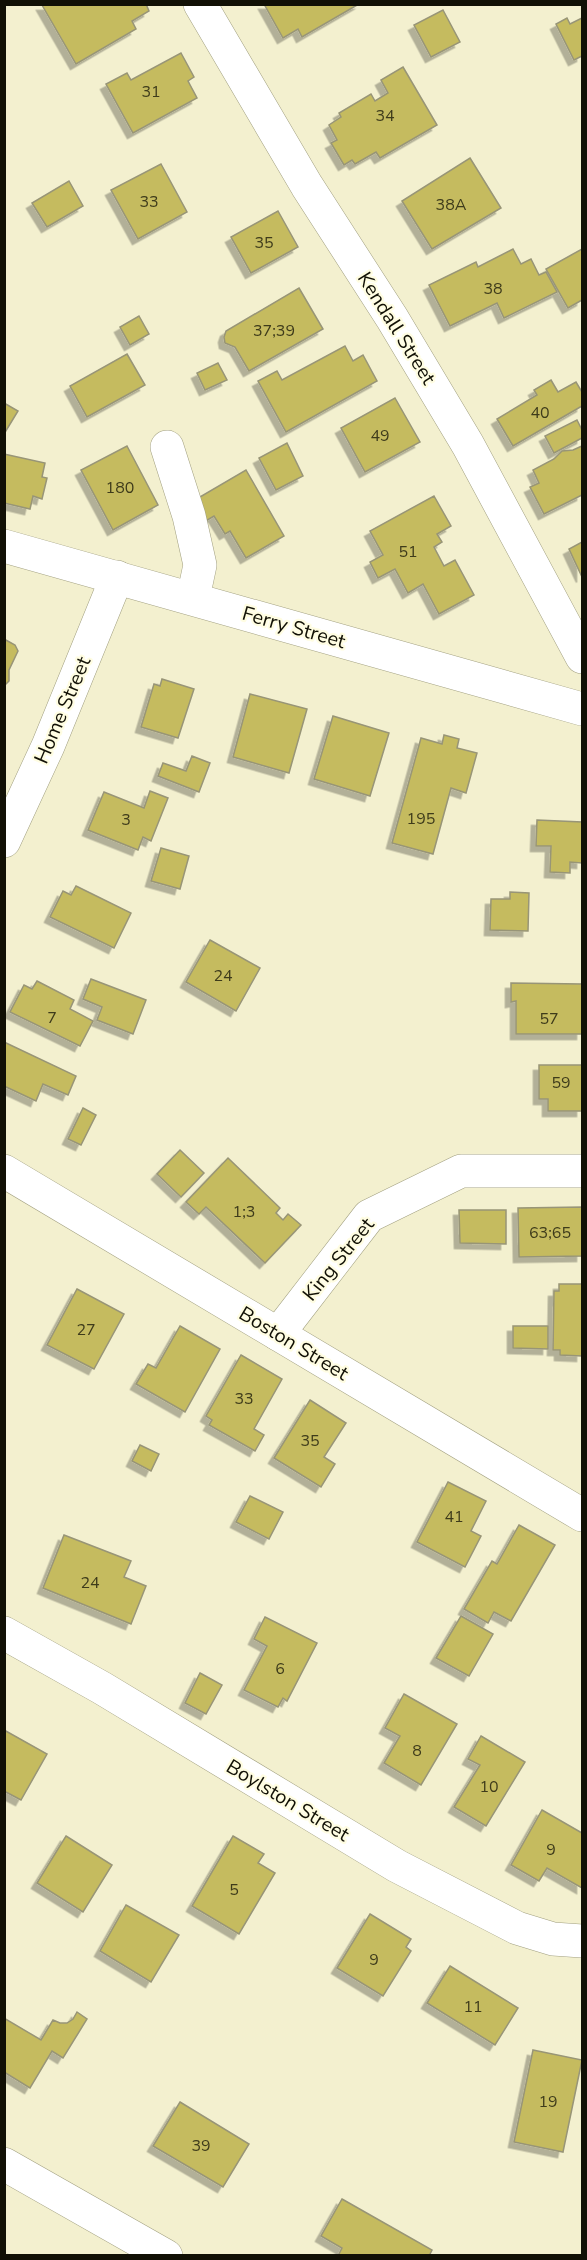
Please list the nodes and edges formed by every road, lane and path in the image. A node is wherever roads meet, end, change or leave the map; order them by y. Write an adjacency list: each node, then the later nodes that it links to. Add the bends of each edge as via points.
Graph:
1 (200, 4): 6 (street, Kendall Street, via 307,186 468,445)
2 (167, 447): 5 (street, via 200,565)
3 (4, 546): 4 (street, Ferry Street)
4 (117, 577): 5 (street, Ferry Street); 8 (street, Home Street, via 48,746)
5 (194, 598): 7 (street, Ferry Street)
6 (582, 657)
7 (582, 709)
8 (4, 841)
9 (4, 1171): 11 (street, Boston Street)
10 (582, 1171): 11 (street, King Street, via 461,1171 369,1216)
11 (278, 1334): 12 (street, Boston Street)
12 (582, 1515)
13 (4, 1633): 14 (street, Boylston Street, via 397,1866 517,1928 553,1939)
14 (582, 1941)
15 (4, 2164): 16 (street)
16 (166, 2256)

